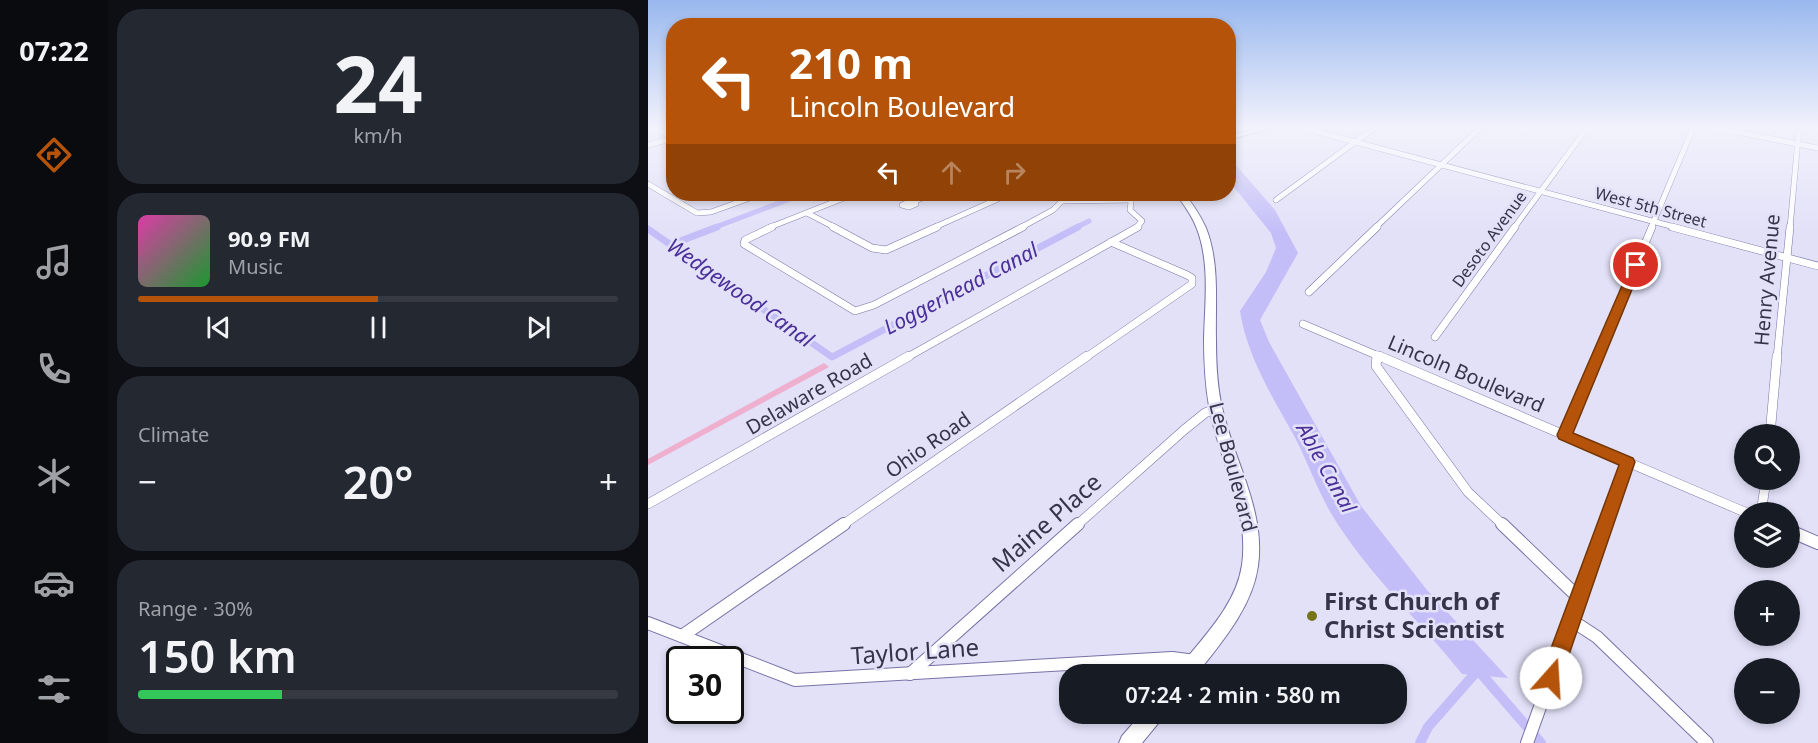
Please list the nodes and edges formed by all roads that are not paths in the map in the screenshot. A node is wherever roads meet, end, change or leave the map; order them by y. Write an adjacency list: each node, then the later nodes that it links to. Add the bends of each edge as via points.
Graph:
1 (1327, 163): 11 (street)
2 (1432, 163): 7 (street, West 5th Street)
3 (1443, 163): 7 (street)
4 (1561, 163): 9 (street, Desoto Avenue)
5 (1679, 163): 22 (street)
6 (1796, 163): 24 (street, Henry Avenue)
7 (1441, 165): 9 (street, West 5th Street); 26 (street)
8 (648, 184): 10 (street)
9 (1540, 191): 22 (street, West 5th Street); 28 (street, Desoto Avenue)
10 (666, 195)
11 (1276, 200)
12 (675, 201): 13 (street, via 692,212 702,213)
13 (739, 201)
14 (837, 201): 21 (street)
15 (994, 201): 21 (street, via 886,250 872,248)
16 (1058, 201): 21 (street, via 1048,213 1020,229 874,305 855,311 747,246 745,240)
17 (1131, 201): 23 (street, Delaware Road, via 1131,213 1143,223)
18 (1180, 201): 20 (main road)
19 (1185, 201): 20 (main road, Lee Boulevard)
20 (1190, 208): 30 (main road, Lee Boulevard, via 1208,257 1210,361)
21 (807, 213)
22 (1654, 222): 24 (street, West 5th Street); 32 (street)
23 (1111, 242): 34 (street, Delaware Road); 41 (street, Ohio Road, via 1193,281)
24 (1787, 257): 25 (street, West 5th Street); 31 (street, Henry Avenue)
25 (1818, 266)
26 (1309, 292)
27 (1303, 324): 29 (street, Lincoln Boulevard)
28 (1435, 337)
29 (1377, 356): 32 (street, Lincoln Boulevard); 38 (street, via 1376,366 1468,492)
30 (1216, 408): 42 (main road, Lee Boulevard, via 1250,515 1252,546 1247,579 1237,603); 44 (street, Maine Place, via 1198,418)
31 (1771, 424)
32 (1565, 435): 33 (street, Lincoln Boulevard)
33 (1628, 462): 35 (street, Lincoln Boulevard); 38 (street)
34 (648, 504)
35 (1734, 507)
36 (1800, 535): 37 (street)
37 (1818, 543)
38 (1578, 597): 39 (street)
39 (1571, 620): 47 (street); 48 (street, via 1598,637)
40 (648, 623): 41 (street, Taylor Lane)
41 (682, 636): 44 (street, Taylor Lane, via 795,680)
42 (1195, 661): 43 (main road, Lee Boulevard); 44 (street, Taylor Lane, via 1172,658)
43 (1193, 664)
44 (909, 675)
45 (1145, 724): 46 (main road)
46 (1129, 743)
47 (1527, 743)
48 (1707, 743)

